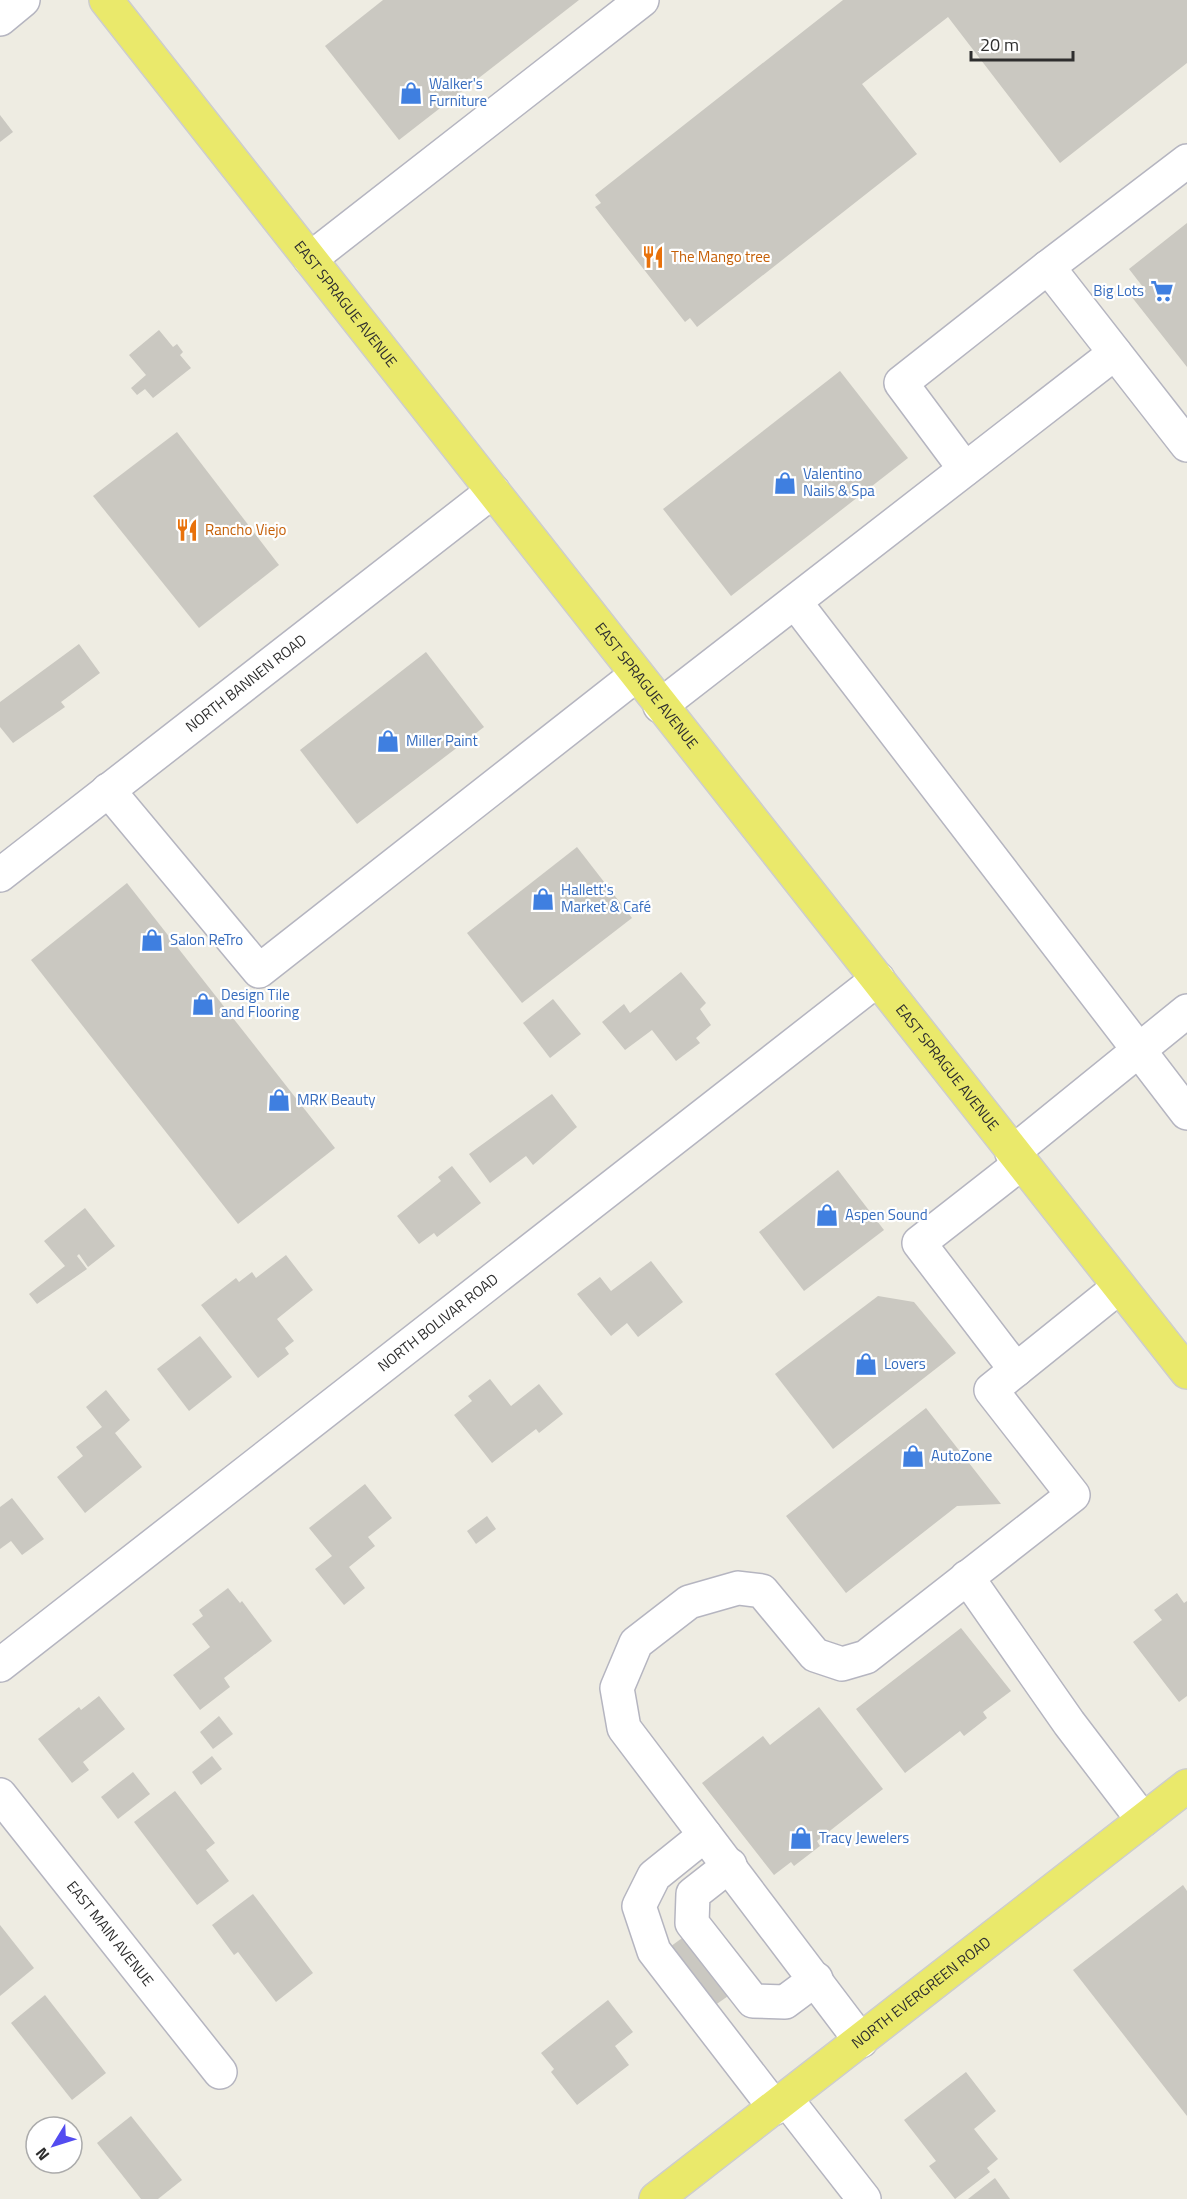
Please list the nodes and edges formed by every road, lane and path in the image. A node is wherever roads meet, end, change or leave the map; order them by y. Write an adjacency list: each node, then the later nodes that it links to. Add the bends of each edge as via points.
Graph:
1 (23, 0): 4 (street)
2 (106, 0): 6 (main road, EAST SPRAGUE AVENUE)
3 (642, 0): 6 (street)
4 (0, 19)
5 (1187, 160): 7 (street)
6 (310, 259): 11 (main road, EAST SPRAGUE AVENUE)
7 (1048, 267): 8 (street); 10 (street, via 901,383)
8 (1115, 353): 9 (street); 10 (street)
9 (1187, 445)
10 (965, 470): 12 (street)
11 (493, 491): 13 (main road, EAST SPRAGUE AVENUE); 15 (street, NORTH BANNEN ROAD)
12 (795, 602): 14 (street); 19 (street)
13 (636, 675): 14 (main road, EAST SPRAGUE AVENUE); 15 (street, via 259,971)
14 (660, 706): 17 (main road, EAST SPRAGUE AVENUE)
15 (108, 790): 16 (street, NORTH BANNEN ROAD)
16 (0, 875)
17 (878, 980): 21 (main road, EAST SPRAGUE AVENUE); 26 (street, NORTH BOLIVAR ROAD)
18 (1187, 1011): 19 (street)
19 (1139, 1050): 20 (street); 21 (street)
20 (1187, 1113)
21 (1016, 1158): 22 (main road, EAST SPRAGUE AVENUE); 23 (street, via 919,1243)
22 (1119, 1287): 23 (street); 24 (main road, EAST SPRAGUE AVENUE)
23 (1016, 1370): 25 (street, via 992,1390 1073,1495)
24 (1187, 1372)
25 (967, 1577): 29 (street, via 1069,1723); 30 (street, via 866,1657 842,1664 815,1654 762,1591 738,1588 689,1602 636,1643 617,1688 624,1728)
26 (0, 1665)
27 (1187, 1786): 29 (main road, NORTH EVERGREEN ROAD)
28 (0, 1795): 34 (street, EAST MAIN AVENUE)
29 (1143, 1820): 33 (main road, NORTH EVERGREEN ROAD)
30 (705, 1835): 31 (street); 35 (street, via 654,1876 639,1906 654,1951)
31 (730, 1865): 32 (street); 32 (street, via 693,1894 692,1923 753,2001 785,2002)
32 (816, 1979): 33 (street)
33 (861, 2040): 35 (main road, NORTH EVERGREEN ROAD)
34 (220, 2072)
35 (781, 2104): 36 (main road, NORTH EVERGREEN ROAD); 37 (street)
36 (656, 2199)
37 (864, 2199)

